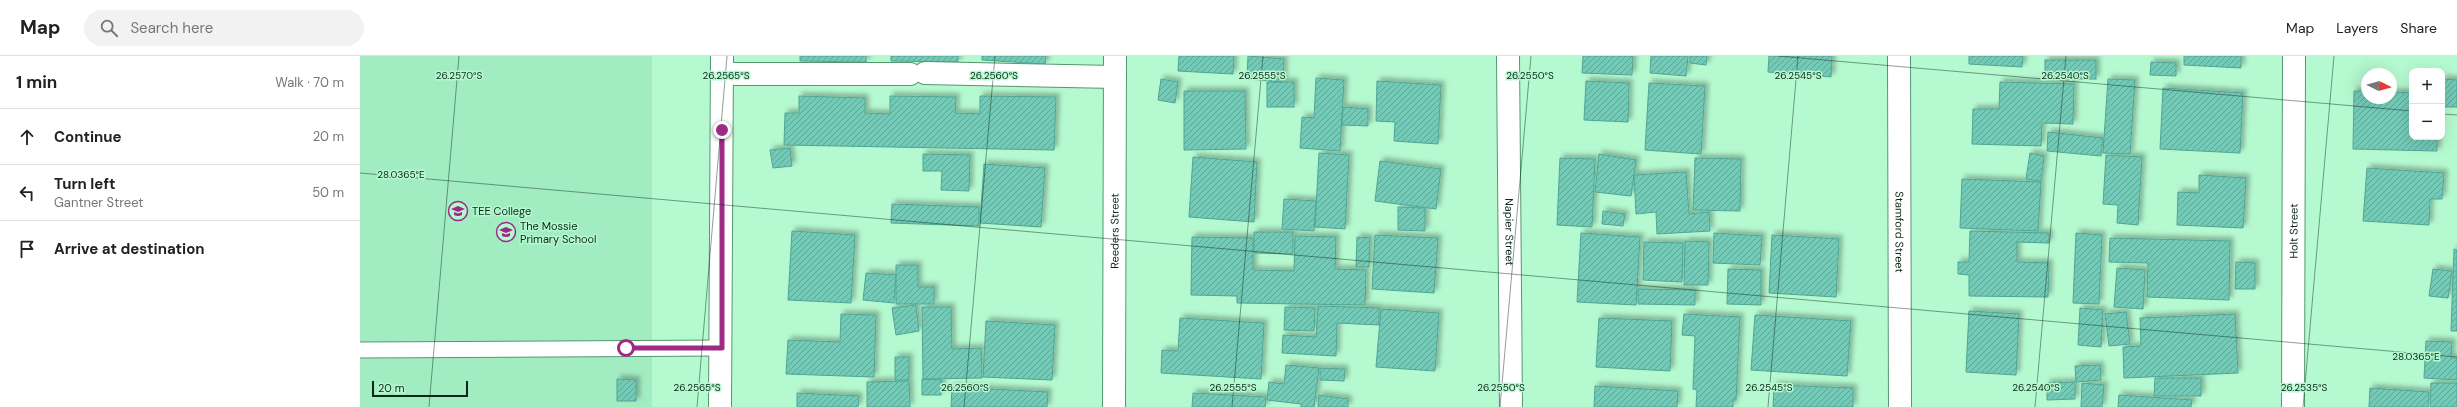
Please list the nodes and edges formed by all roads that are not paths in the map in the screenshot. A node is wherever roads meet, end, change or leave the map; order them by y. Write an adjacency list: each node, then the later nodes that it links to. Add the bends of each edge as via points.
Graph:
1 (1508, 56): 10 (street, Napier Street)
2 (1899, 56): 11 (street, Stamford Street)
3 (2294, 56): 12 (street, Holt Street)
4 (722, 65): 5 (street, via 918,74); 6 (street)
5 (1115, 66): 9 (street, Reeders Street)
6 (722, 348): 7 (lane); 8 (street)
7 (360, 350)
8 (720, 407)
9 (1114, 407)
10 (1511, 407)
11 (1900, 407)
12 (2293, 407)

